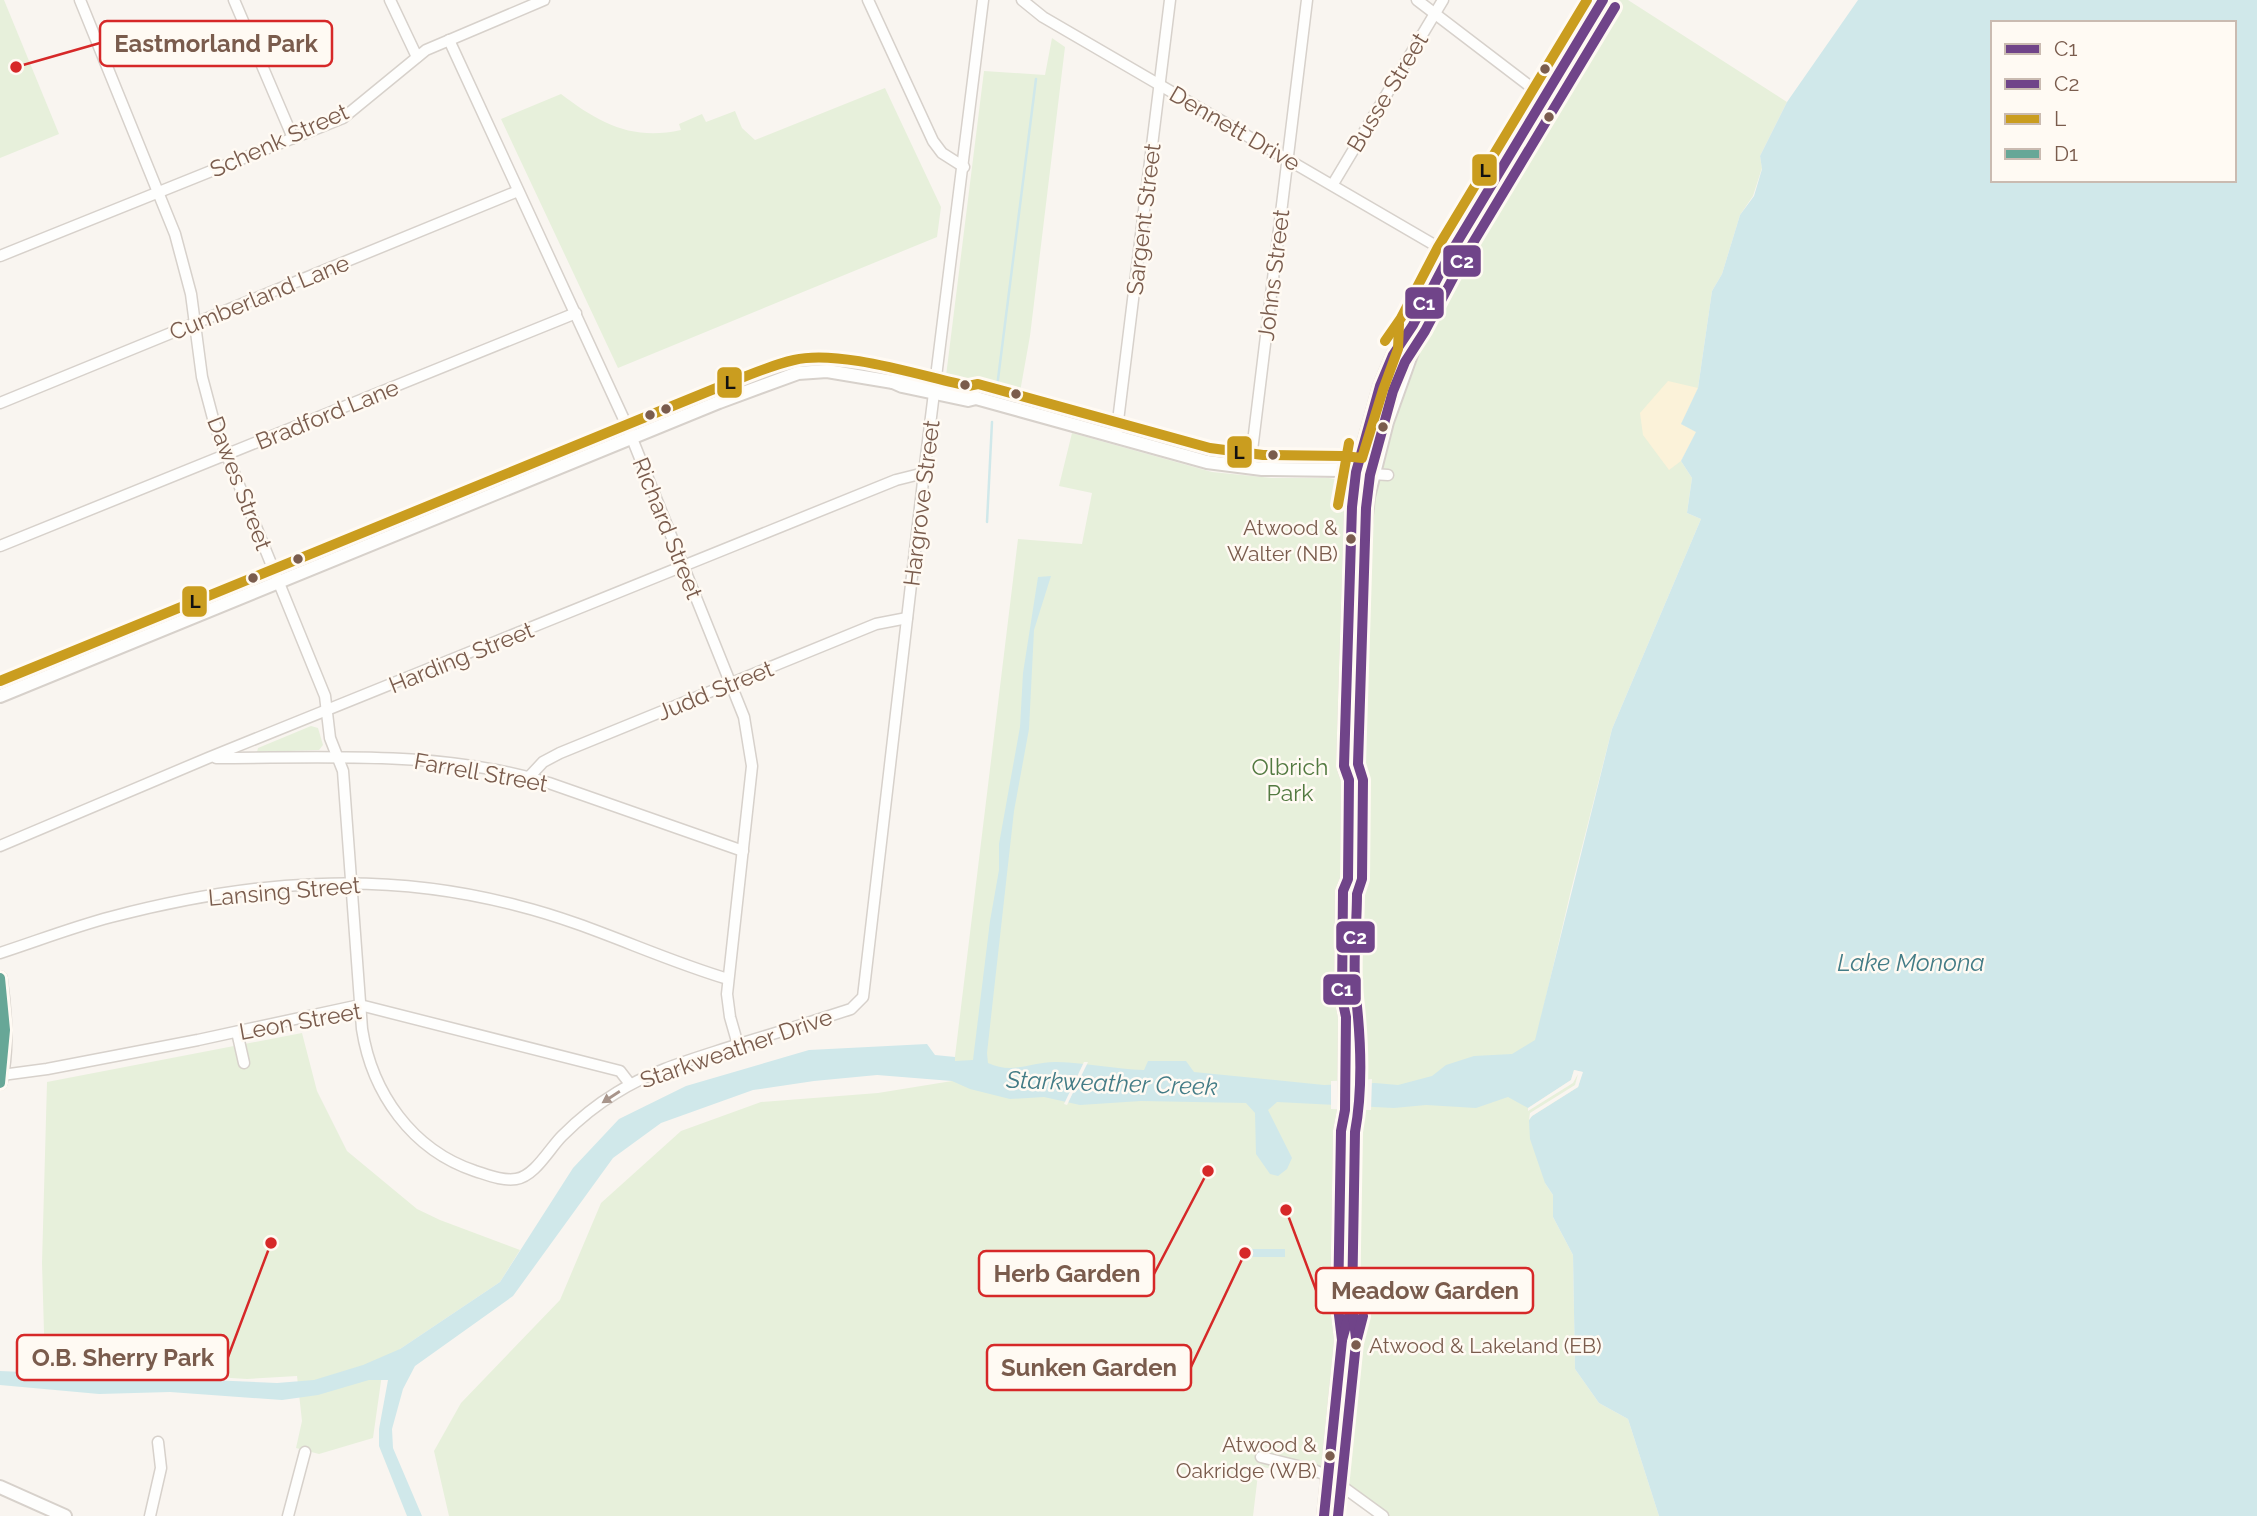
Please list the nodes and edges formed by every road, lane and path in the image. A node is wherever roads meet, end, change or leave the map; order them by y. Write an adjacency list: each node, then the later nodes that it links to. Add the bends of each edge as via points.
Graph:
1 (80, 0): 23 (street, Dawes Street)
2 (234, 0): 18 (street)
3 (390, 0): 15 (street)
4 (544, 0): 14 (street, Schenk Street)
5 (868, 0): 20 (street, via 933,141 951,161)
6 (983, 0): 20 (street, Hargrove Street)
7 (1022, 0): 16 (street, Dennett Drive, via 1043,18)
8 (1170, 0): 16 (street, Sargent Street)
9 (1307, 0): 19 (street, Johns Street)
10 (1417, 0): 13 (street)
11 (1443, 0): 13 (street, Busse Street)
12 (1603, 0): 17 (street)
13 (1434, 14): 17 (street); 21 (street, Busse Street)
14 (449, 40): 15 (street, Schenk Street); 22 (street, Richard Street)
15 (417, 57): 18 (street, Schenk Street, via 343,118)
16 (1160, 84): 19 (street, Dennett Drive); 31 (street, Sargent Street)
17 (1544, 97): 24 (street)
18 (293, 138): 23 (street, Schenk Street)
19 (1287, 158): 21 (street, Dennett Drive); 34 (street, Johns Street)
20 (964, 167): 29 (street, Hargrove Street)
21 (1333, 184): 24 (street, Dennett Drive)
22 (518, 191): 26 (street, Richard Street); 27 (street, Cumberland Lane)
23 (159, 192): 25 (street, Schenk Street); 27 (street, Dawes Street, via 186,270)
24 (1450, 254): 28 (street)
25 (0, 256)
26 (576, 313): 32 (street, Richard Street); 33 (street, Bradford Lane)
27 (194, 324): 30 (street, Cumberland Lane); 33 (street, Dawes Street, via 205,387)
28 (1413, 326): 35 (street, via 1388,365); 37 (street, via 1412,352)
29 (936, 388): 31 (street, via 969,391 976,398); 32 (street, via 827,371 798,373); 36 (street, Hargrove Street)
30 (0, 403)
31 (1116, 437): 34 (street, via 1199,460)
32 (632, 438): 40 (street, Richard Street); 41 (street)
33 (226, 454): 39 (street, Bradford Lane); 41 (street, Dawes Street)
34 (1250, 467): 35 (street)
35 (1356, 472): 37 (street); 49 (street, via 1348,575 1344,766)
36 (924, 473): 40 (street, Harding Street, via 896,480); 42 (street, Hargrove Street)
37 (1372, 474): 38 (street); 49 (street, via 1363,543 1355,768)
38 (1388, 475)
39 (0, 546)
40 (684, 567): 43 (street, Richard Street); 45 (street, Harding Street)
41 (279, 583): 44 (street); 45 (street, Dawes Street, via 325,695)
42 (907, 618): 43 (street, Judd Street, via 876,624); 57 (street, Hargrove Street, via 863,997)
43 (731, 684): 48 (street, Judd Street, via 560,753); 51 (street, Richard Street, via 752,758)
44 (0, 696)
45 (326, 711): 46 (street, Harding Street); 47 (street, Dawes Street)
46 (208, 758): 47 (street, Farrell Street); 50 (street, Harding Street)
47 (338, 758): 48 (street, Farrell Street, via 409,758); 52 (street, Dawes Street, via 343,771)
48 (529, 777): 51 (street, Farrell Street)
49 (1349, 779): 67 (street, via 1348,879 1343,891 1346,1076 1338,1320 1342,1340)
50 (0, 846)
51 (743, 851): 55 (street, Richard Street)
52 (352, 882): 53 (street, Lansing Street, via 191,899 111,917); 55 (street, Lansing Street, via 455,891 518,905); 56 (street, Dawes Street)
53 (0, 953)
54 (0, 978): 61 (street, via 5,1055)
55 (728, 979): 59 (street, Richard Street, via 730,1017)
56 (360, 1005): 58 (street, Leon Street); 62 (street, Leon Street, via 620,1071); 63 (street, Dawes Street, via 376,1080 389,1105 416,1136 462,1166 498,1178)
57 (858, 1005): 59 (street, Starkweather Drive)
58 (237, 1032): 60 (street); 61 (street, Leon Street)
59 (738, 1045): 62 (street, Starkweather Drive)
60 (244, 1063)
61 (1, 1079)
62 (630, 1084): 63 (street, Starkweather Drive, one-way to 63, via 583,1116)
63 (522, 1177)
64 (158, 1442): 70 (street, via 161,1468)
65 (305, 1452): 71 (street)
66 (1261, 1457): 67 (street)
67 (1328, 1476): 72 (street); 73 (street)
68 (2, 1489): 69 (street)
69 (65, 1516)
70 (150, 1516)
71 (288, 1516)
72 (1324, 1516)
73 (1383, 1516)

